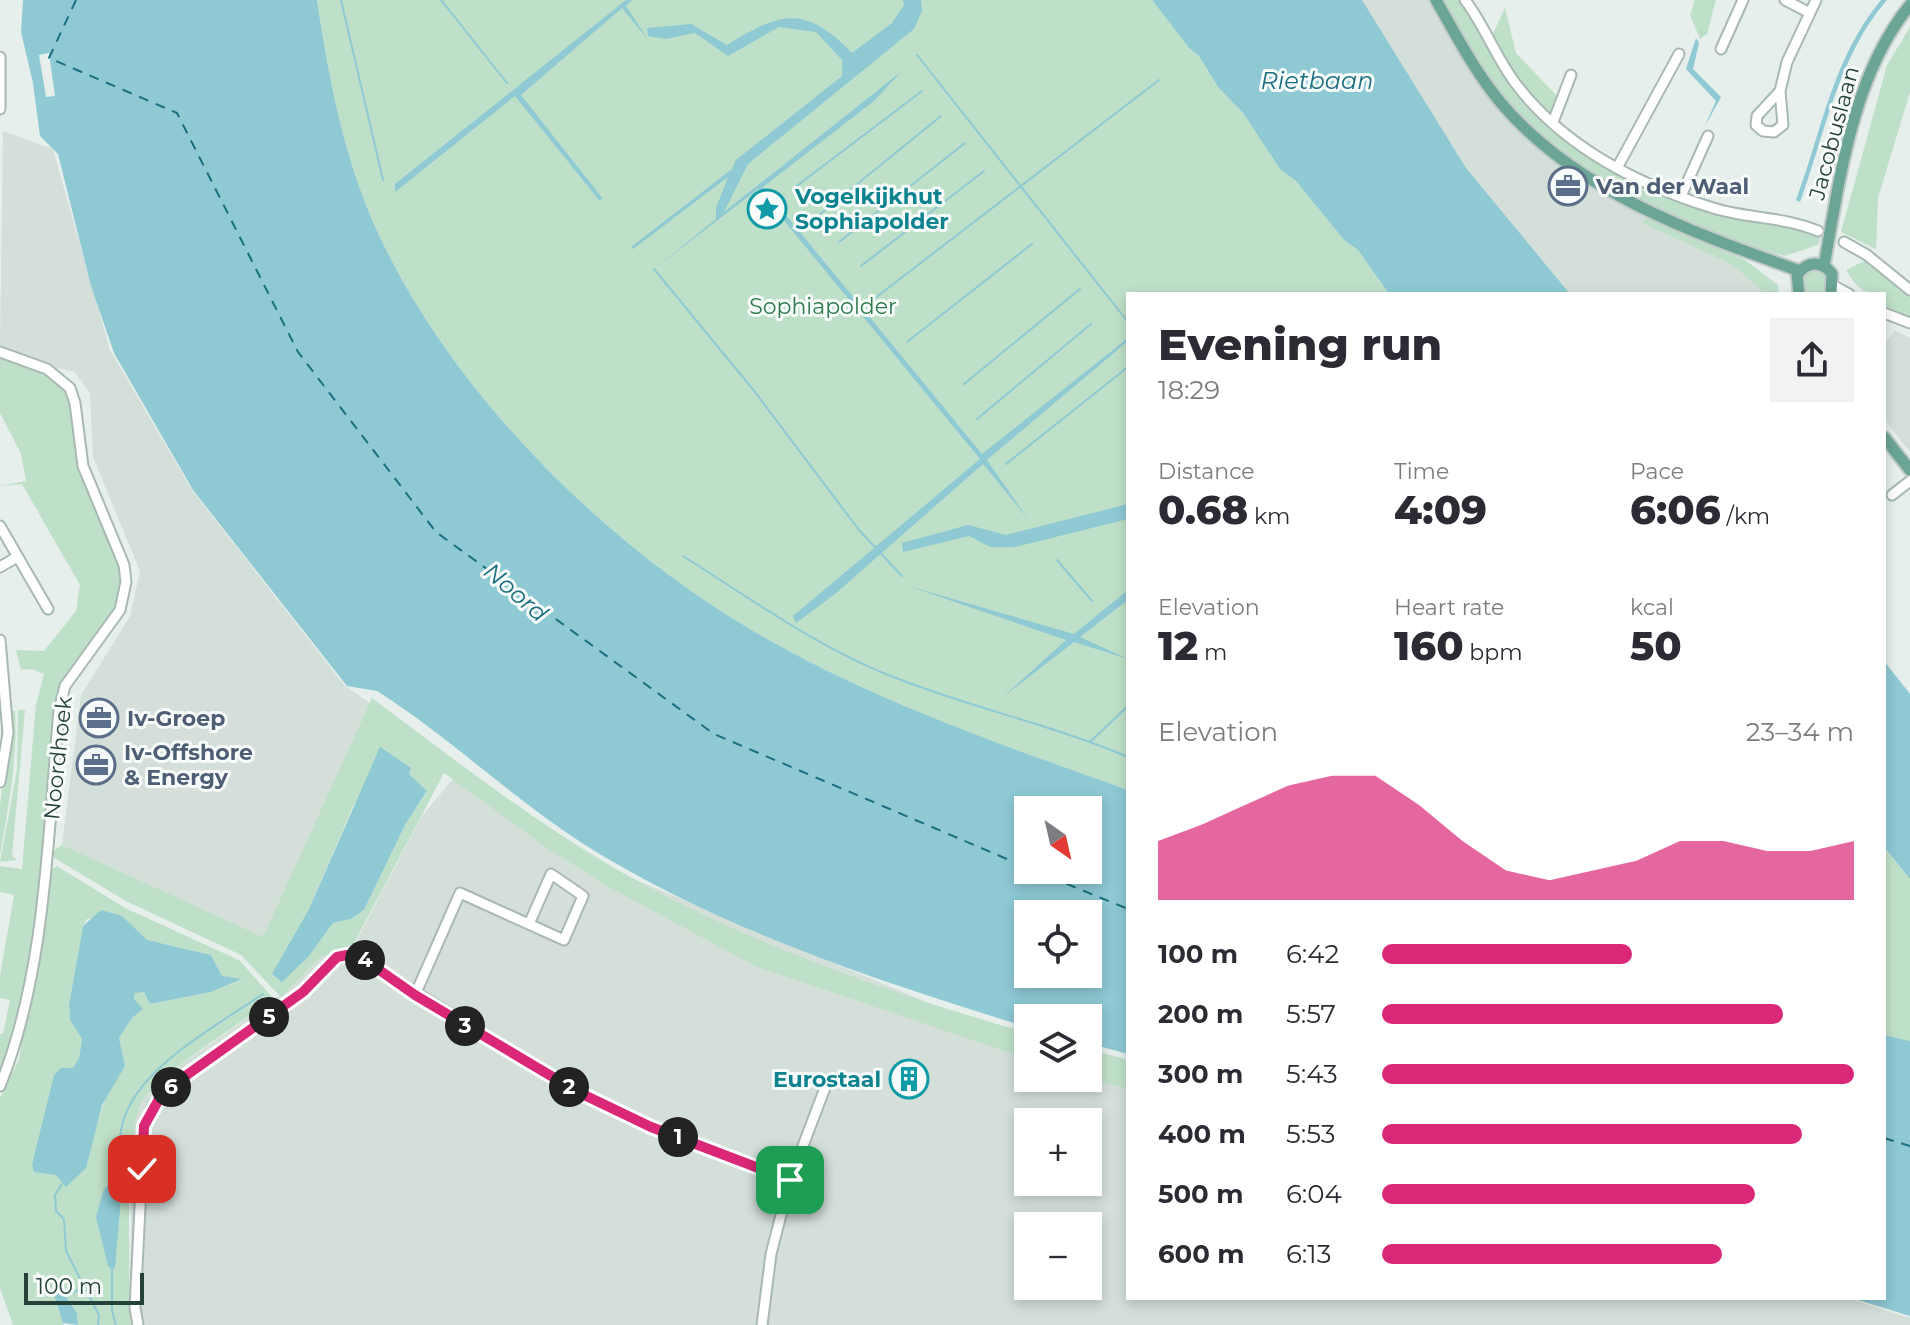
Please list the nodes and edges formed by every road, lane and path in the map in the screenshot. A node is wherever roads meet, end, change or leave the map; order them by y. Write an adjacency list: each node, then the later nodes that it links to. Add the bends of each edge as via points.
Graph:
1 (1436, 0): 21 (main road, via 1485,82 1538,142 1615,194)
2 (1743, 0): 8 (street)
3 (1785, 0): 7 (street)
4 (1816, 0): 7 (street)
5 (1468, 2): 14 (street, via 1516,84)
6 (1910, 5): 18 (main road, Jacobuslaan, via 1868,75)
7 (1808, 12): 12 (street)
8 (1721, 49)
9 (1679, 54): 16 (street)
10 (0, 57): 13 (street)
11 (1571, 75): 14 (street)
12 (1780, 91)
13 (0, 109)
14 (1553, 122): 16 (street)
15 (1708, 136): 17 (street)
16 (1617, 168): 17 (street)
17 (1681, 196): 18 (street, via 1725,212 1791,220)
18 (1822, 232): 20 (main road, Jacobuslaan)
19 (1844, 242): 23 (street)
20 (1820, 265): 21 (main road); 22 (main road, via 1832,274)
21 (1798, 275): 24 (main road)
22 (1832, 290)
23 (1910, 290)
24 (1799, 292)
25 (1886, 314): 26 (street)
26 (1910, 323)
27 (0, 352): 41 (street, Noordhoek, via 47,369 70,388 83,466 120,550 126,582 113,623 65,686 46,870 20,1035)
28 (1886, 440): 29 (main road)
29 (1910, 470)
30 (1910, 481): 31 (street)
31 (1892, 495)
32 (0, 526): 33 (street)
33 (17, 557): 34 (street); 35 (street)
34 (0, 567)
35 (48, 609)
36 (0, 640): 37 (street, via 8,733)
37 (0, 782)
38 (529, 924): 38 (street, via 564,940 583,896 551,874); 39 (street, via 460,893)
39 (415, 995): 42 (street, via 578,1092 651,1127); 43 (street, via 356,956 337,957 303,992 163,1092 144,1126)
40 (828, 1080): 42 (street)
41 (0, 1086)
42 (790, 1180): 44 (street, via 771,1254)
43 (138, 1325)
44 (762, 1325)

